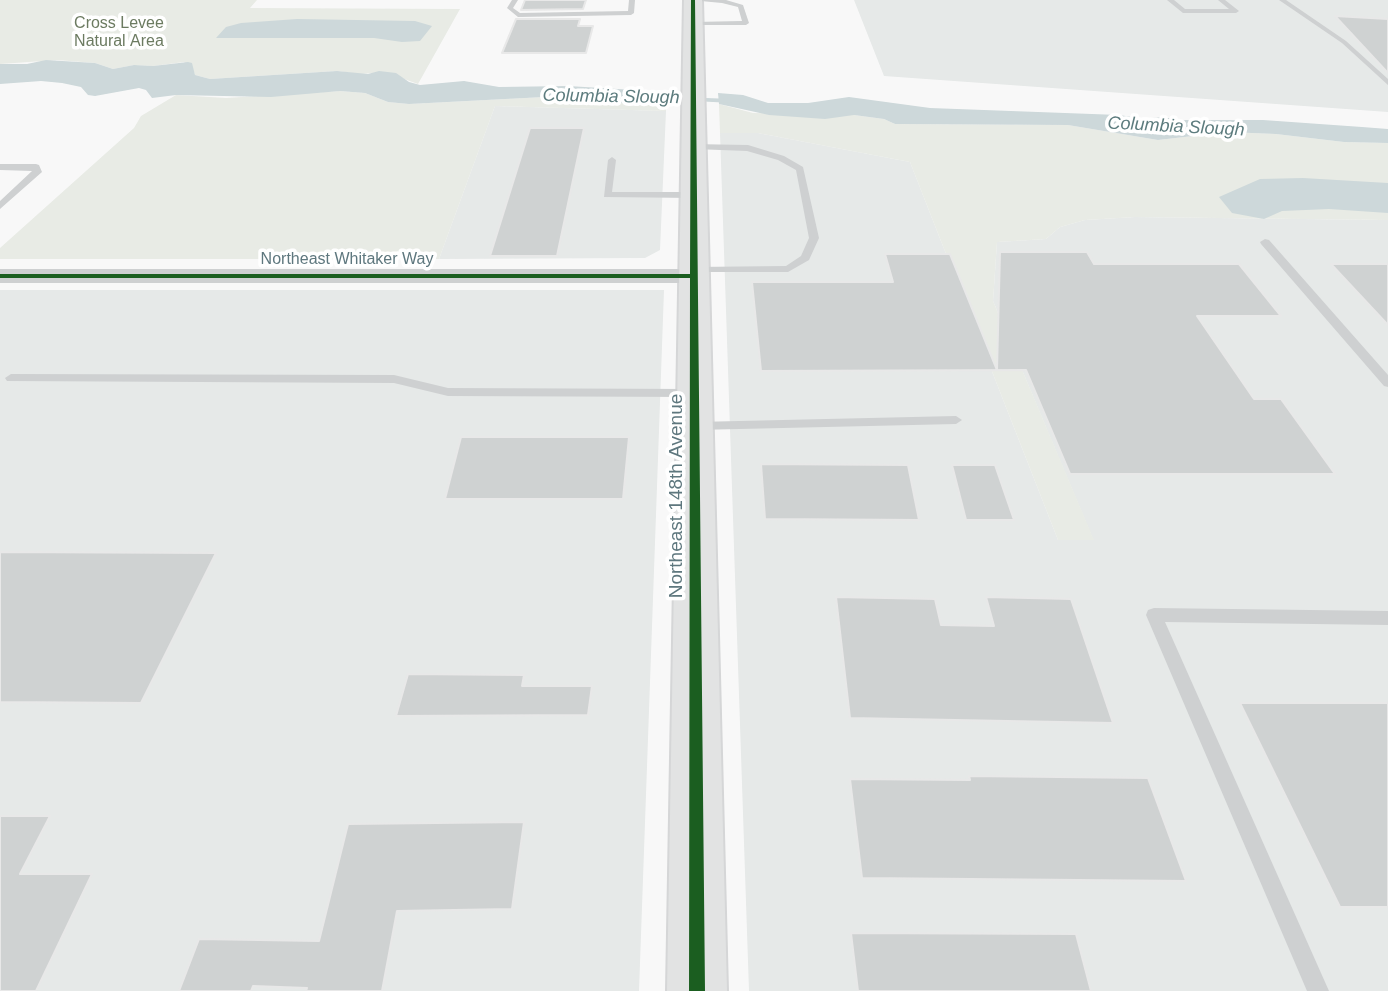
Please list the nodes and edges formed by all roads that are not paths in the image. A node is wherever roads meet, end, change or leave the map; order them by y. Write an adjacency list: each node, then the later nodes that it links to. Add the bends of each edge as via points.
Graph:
1 (515, 0): 2 (lane, via 510,8 518,15 631,13)
2 (632, 0)
3 (693, 0): 7 (street, Northeast 148th Avenue); 7 (lane, via 741,6 746,23)
4 (1170, 0): 5 (lane, via 1183,12 1236,11)
5 (1221, 0)
6 (1282, 0): 8 (lane, via 1343,41)
7 (694, 24): 9 (street, Northeast 148th Avenue)
8 (1388, 83)
9 (695, 146): 12 (street, Northeast 148th Avenue); 15 (lane, via 748,148 800,169 814,238 806,258 788,269)
10 (612, 160): 12 (lane, via 607,195)
11 (0, 167): 13 (lane, via 36,167 37,172)
12 (694, 195): 15 (street, Northeast 148th Avenue)
13 (0, 206)
14 (1265, 242): 18 (lane)
15 (694, 273): 16 (street, Northeast Whitaker Way); 19 (street, Northeast 148th Avenue)
16 (0, 276)
17 (11, 379): 19 (lane, via 394,379 448,392)
18 (1388, 383)
19 (694, 410): 20 (lane); 22 (street, Northeast 148th Avenue)
20 (956, 420)
21 (1388, 618): 23 (lane, via 1154,615)
22 (697, 991)
23 (1318, 991)

